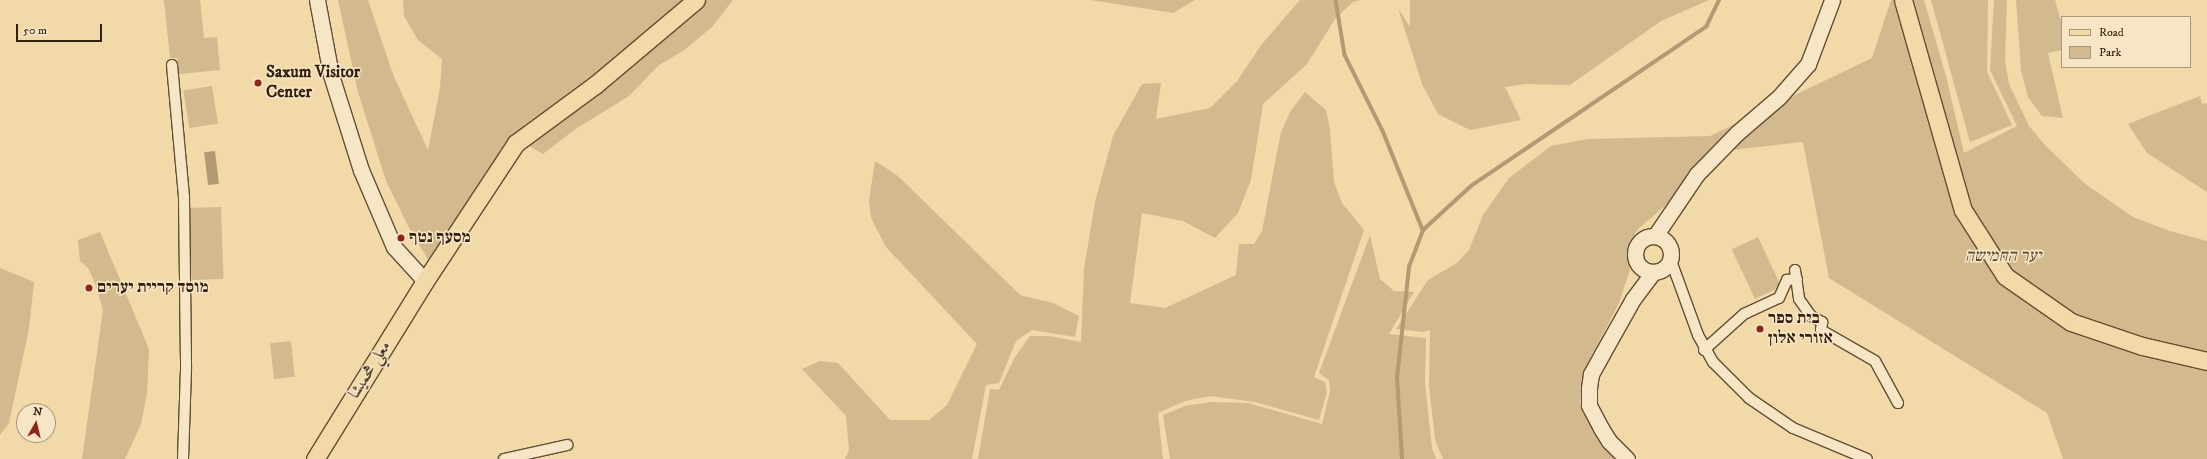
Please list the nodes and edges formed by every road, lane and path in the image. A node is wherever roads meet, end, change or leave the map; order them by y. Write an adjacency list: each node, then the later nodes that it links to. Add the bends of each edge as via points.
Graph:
1 (317, 0): 10 (main road, via 331,75 361,170 394,247)
2 (696, 0): 10 (main road, معلي هحميشا, via 595,86 516,143)
3 (1832, 0): 6 (main road, via 1808,64 1779,97 1737,133 1697,174)
4 (1903, 0): 12 (main road, via 1963,210 2005,276 2071,322 2142,346)
5 (172, 65): 15 (street, via 184,198 186,369)
6 (1673, 210): 7 (main road); 8 (main road)
7 (1655, 236): 8 (main road); 9 (main road, via 1646,238 1636,247 1635,256)
8 (1670, 252): 9 (main road, via 1664,268); 11 (street)
9 (1647, 270): 18 (main road, via 1591,374 1589,388 1589,405 1601,428 1609,441)
10 (425, 281): 16 (main road, معلي هحميشا)
11 (1704, 350): 13 (street, via 1744,314 1779,298 1787,280 1796,274 1799,299 1811,316 1822,322 1821,330 1875,361); 19 (street, via 1749,398 1793,428)
12 (2207, 361)
13 (1898, 403)
14 (568, 445): 17 (street)
15 (183, 459)
16 (315, 459)
17 (504, 459)
18 (1627, 459)
19 (1867, 459)

